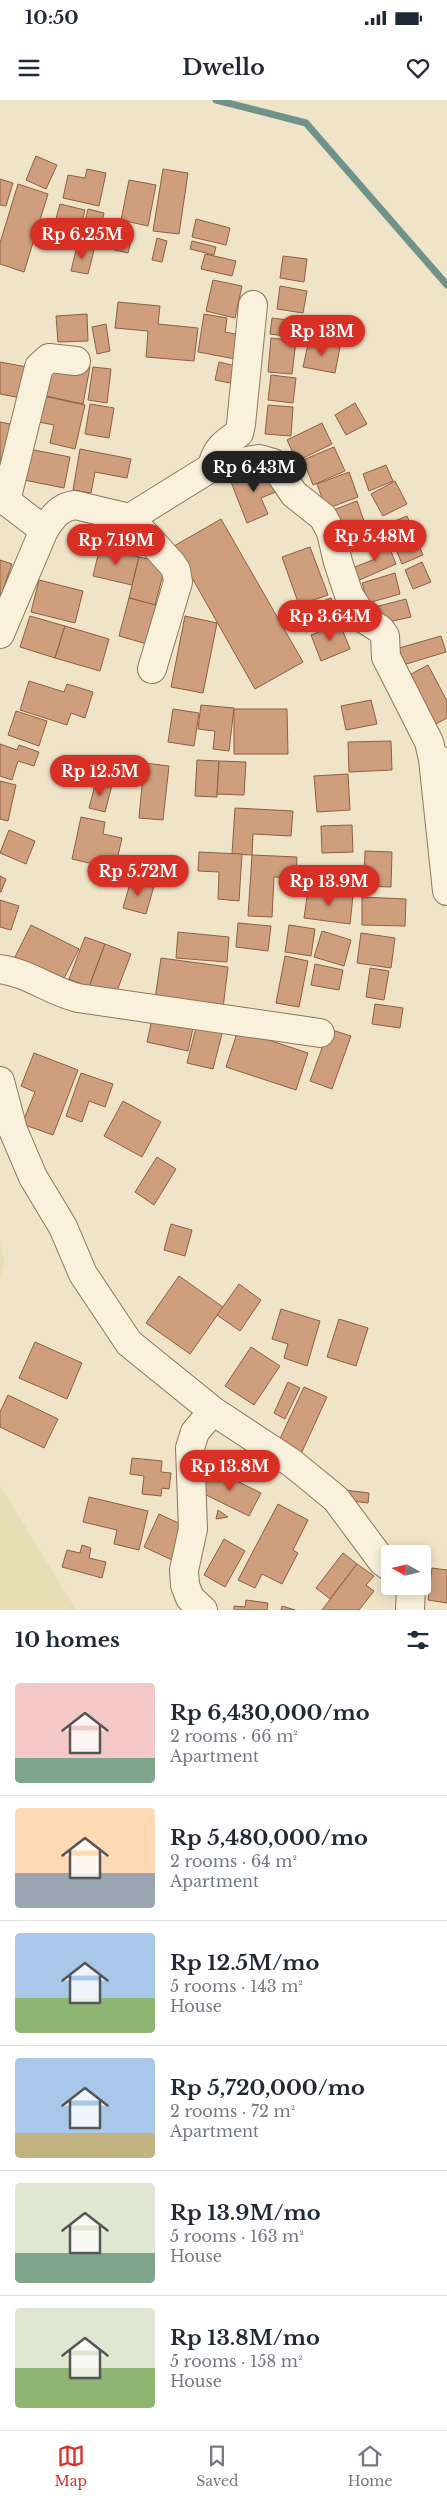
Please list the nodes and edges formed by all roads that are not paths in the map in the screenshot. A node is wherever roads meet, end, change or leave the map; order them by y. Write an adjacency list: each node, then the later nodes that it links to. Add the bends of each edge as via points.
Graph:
1 (253, 305): 3 (street, via 242,424 239,433 218,450)
2 (76, 361): 4 (street, via 49,358 39,367)
3 (212, 466): 5 (street); 9 (street, via 267,460 273,463 294,494 323,517 331,532 349,595 364,619 385,636 386,657)
4 (3, 498): 6 (street)
5 (130, 518): 6 (street, via 75,505 66,506 56,512); 8 (street, via 172,564 178,582)
6 (44, 530): 7 (street)
7 (0, 634)
8 (152, 669)
9 (440, 760): 10 (street)
10 (447, 891)
11 (0, 969): 12 (street, via 24,974 67,996)
12 (320, 1033)
13 (0, 1081): 14 (street, via 22,1154 60,1220 89,1284 129,1343)
14 (205, 1420): 15 (street, via 292,1463 336,1499); 17 (street, via 191,1442 193,1529 184,1570 190,1598)
15 (381, 1560)
16 (411, 1595): 18 (street)
17 (203, 1610)
18 (410, 1610)

